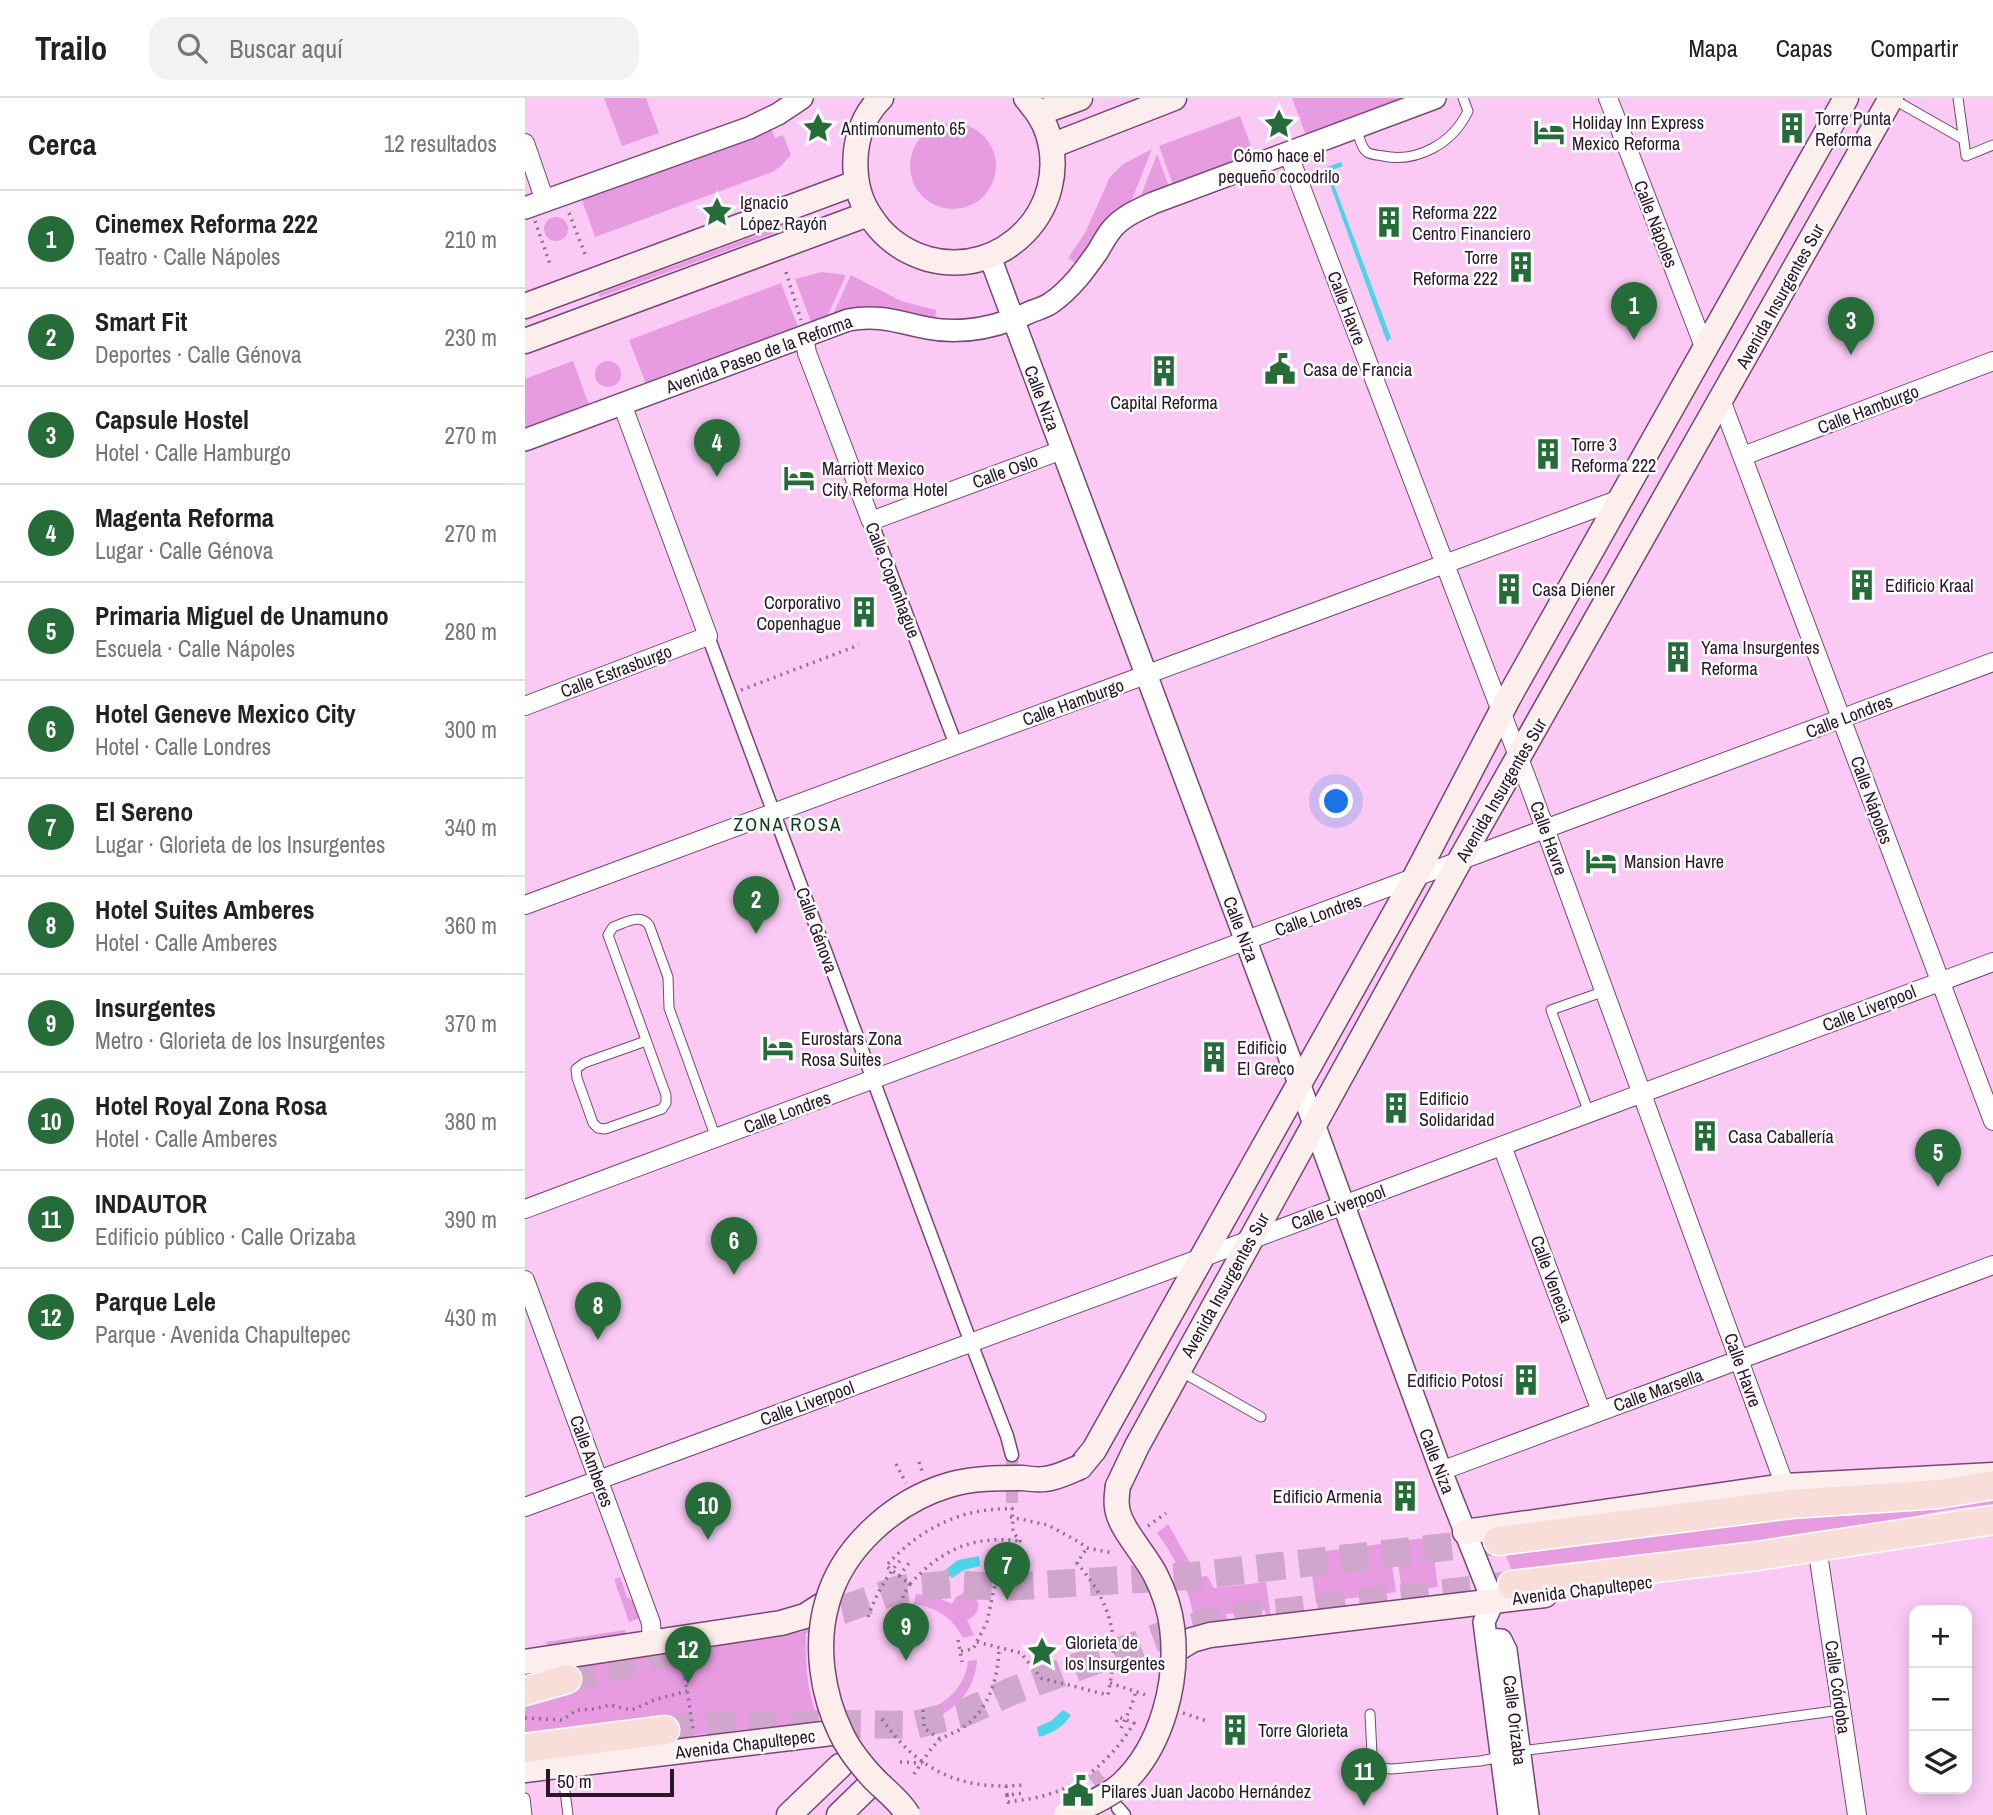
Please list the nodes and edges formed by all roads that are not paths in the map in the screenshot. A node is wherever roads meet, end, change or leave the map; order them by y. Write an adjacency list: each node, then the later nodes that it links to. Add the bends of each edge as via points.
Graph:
1 (802, 98): 19 (street, via 749,128)
2 (881, 98): 18 (main road, via 860,130 854,159)
3 (1080, 98): 11 (main road)
4 (1174, 98): 16 (main road)
5 (1436, 98): 12 (street, Avenida Paseo de la Reforma)
6 (1463, 98): 12 (lane, via 1468,111 1456,130 1437,146 1410,156 1370,154)
7 (1608, 98): 26 (street, Calle Nápoles)
8 (1846, 98): 26 (main road, Avenida Insurgentes Sur)
9 (1891, 98): 13 (lane); 28 (main road, Avenida Insurgentes Sur)
10 (1958, 98): 13 (lane)
11 (1033, 106): 16 (main road)
12 (1356, 128): 17 (street, Avenida Paseo de la Reforma)
13 (1963, 139): 15 (lane, via 1966,156)
14 (525, 143): 19 (street)
15 (1993, 145)
16 (1051, 146): 21 (main road, via 1051,183 1041,211 1024,234)
17 (1288, 153): 23 (street, Avenida Paseo de la Reforma, via 1130,213 1113,228 1071,287 1048,305); 35 (street, Calle Havre)
18 (856, 183): 20 (main road); 22 (main road)
19 (540, 202)
20 (868, 214): 21 (main road, via 888,239 913,255 942,262); 25 (main road)
21 (990, 257): 23 (street, Calle Niza)
22 (525, 306)
23 (1013, 320): 24 (street, Avenida Paseo de la Reforma, via 961,331 865,316); 31 (street, Calle Niza)
24 (804, 336): 29 (street, Avenida Paseo de la Reforma); 34 (street, Calle Copenhague)
25 (525, 341)
26 (1705, 349): 33 (main road, Avenida Insurgentes Sur)
27 (1993, 361): 32 (street, Calle Hamburgo)
28 (1721, 400): 32 (street, Calle Nápoles); 43 (main road, Avenida Insurgentes Sur)
29 (622, 404): 30 (street, Avenida Paseo de la Reforma); 36 (street, Calle Génova)
30 (525, 440)
31 (1062, 450): 34 (street, Calle Oslo); 38 (street, Calle Niza)
32 (1743, 456): 41 (street, Calle Nápoles)
33 (1620, 499): 35 (street, Calle Hamburgo); 40 (main road, Avenida Insurgentes Sur)
34 (871, 521): 42 (street, Calle Copenhague)
35 (1445, 566): 38 (street, Calle Hamburgo); 40 (street, Calle Havre)
36 (708, 636): 39 (street, Calle Estrasburgo); 44 (street, Calle Génova)
37 (1993, 662): 41 (street, Calle Londres)
38 (1146, 675): 42 (street, Calle Hamburgo); 49 (street, Calle Niza)
39 (525, 706)
40 (1501, 713): 43 (street, Calle Havre); 47 (main road, Avenida Insurgentes Sur)
41 (1842, 719): 45 (street, Calle Londres); 51 (street, Calle Nápoles)
42 (956, 745): 44 (street, Calle Hamburgo)
43 (1519, 758): 45 (street, Calle Havre); 46 (main road, Avenida Insurgentes Sur)
44 (773, 812): 48 (street, Calle Hamburgo); 54 (street, Calle Génova)
45 (1546, 830): 46 (street, Calle Londres); 52 (street, Calle Havre)
46 (1459, 862): 47 (street, Calle Londres); 59 (main road, Avenida Insurgentes Sur)
47 (1414, 879): 49 (street, Calle Londres); 55 (main road, Avenida Insurgentes Sur)
48 (525, 905)
49 (1246, 942): 54 (street, Calle Londres); 55 (street, Calle Niza)
50 (1993, 962): 51 (street, Calle Liverpool)
51 (1939, 982): 56 (street, Calle Liverpool); 58 (street, Calle Nápoles)
52 (1605, 991): 56 (street, Calle Havre); 57 (lane, via 1551,1010)
53 (646, 1041): 53 (lane, via 666,1103 635,1119 598,1128 576,1069); 60 (lane, via 608,935 613,927 640,918 649,925 667,977 669,1008)
54 (873, 1080): 60 (street, Calle Londres); 68 (street, Calle Génova)
55 (1299, 1083): 59 (street, Calle Niza); 65 (main road, Avenida Insurgentes Sur)
56 (1642, 1094): 57 (street, Calle Liverpool); 69 (street, Calle Havre)
57 (1589, 1114): 61 (street, Calle Liverpool)
58 (1993, 1121)
59 (1314, 1125): 62 (street, Calle Niza); 64 (main road, Avenida Insurgentes Sur)
60 (716, 1138): 63 (street, Calle Londres)
61 (1502, 1146): 62 (street, Calle Liverpool); 71 (street, Calle Venecia)
62 (1343, 1205): 64 (street, Calle Liverpool); 74 (street, Calle Niza)
63 (525, 1209)
64 (1250, 1240): 65 (street, Calle Liverpool); 70 (main road, Avenida Insurgentes Sur)
65 (1203, 1257): 68 (street, Calle Liverpool); 85 (main road, Avenida Insurgentes Sur, bridge, via 1080,1467 1044,1479 951,1484 919,1496 870,1533 849,1557)
66 (1993, 1265): 69 (street, Calle Marsella)
67 (525, 1280): 76 (street, Calle Amberes)
68 (971, 1343): 73 (street, Calle Génova); 76 (street, Calle Liverpool)
69 (1739, 1360): 71 (street, Calle Marsella); 78 (street, Calle Havre)
70 (1179, 1370): 72 (lane); 88 (main road, Avenida Insurgentes Sur, bridge, via 1131,1456 1118,1486 1117,1508 1166,1601)
71 (1601, 1411): 74 (street, Calle Marsella)
72 (1261, 1417)
73 (1012, 1455)
74 (1441, 1471): 82 (street, Calle Niza)
75 (1993, 1475): 78 (main road)
76 (599, 1480): 79 (street, Calle Liverpool); 87 (street, Calle Amberes, via 651,1623)
77 (1993, 1485): 83 (main road, via 1939,1494 1791,1504)
78 (1785, 1486): 82 (main road)
79 (525, 1507)
80 (1993, 1520): 86 (main road, Avenida Chapultepec, via 1758,1556)
81 (1993, 1531): 84 (main road, Avenida Chapultepec)
82 (1465, 1532): 86 (street, Calle Niza)
83 (1498, 1541)
84 (1819, 1560): 86 (main road, Avenida Chapultepec); 92 (street, Calle Córdoba)
85 (827, 1602): 87 (main road, via 805,1616 781,1623); 95 (main road, bridge, via 822,1666)
86 (1494, 1612): 88 (main road, Avenida Chapultepec, via 1210,1635); 97 (street, Calle Orizaba)
87 (652, 1643): 89 (main road)
88 (1174, 1651): 107 (main road, bridge, via 1165,1708 1155,1739 1139,1766 1120,1786)
89 (525, 1662)
90 (566, 1679): 91 (main road)
91 (525, 1691)
92 (1841, 1710): 97 (lane); 110 (street, Calle Córdoba)
93 (1370, 1714): 97 (lane, via 1372,1754 1378,1768)
94 (665, 1730): 96 (main road, Avenida Chapultepec)
95 (838, 1747): 98 (main road, Avenida Chapultepec); 100 (main road, bridge); 104 (main road)
96 (525, 1748)
97 (1510, 1754): 108 (street, Calle Orizaba); 109 (street, Calle Orizaba)
98 (562, 1766): 99 (main road, Avenida Chapultepec); 103 (lane)
99 (525, 1770)
100 (869, 1786): 105 (main road); 106 (main road, bridge)
101 (525, 1798): 102 (lane)
102 (527, 1815)
103 (568, 1815)
104 (789, 1815)
105 (839, 1815)
106 (908, 1815)
107 (1066, 1815)
108 (1509, 1815)
109 (1528, 1815)
110 (1857, 1815)

